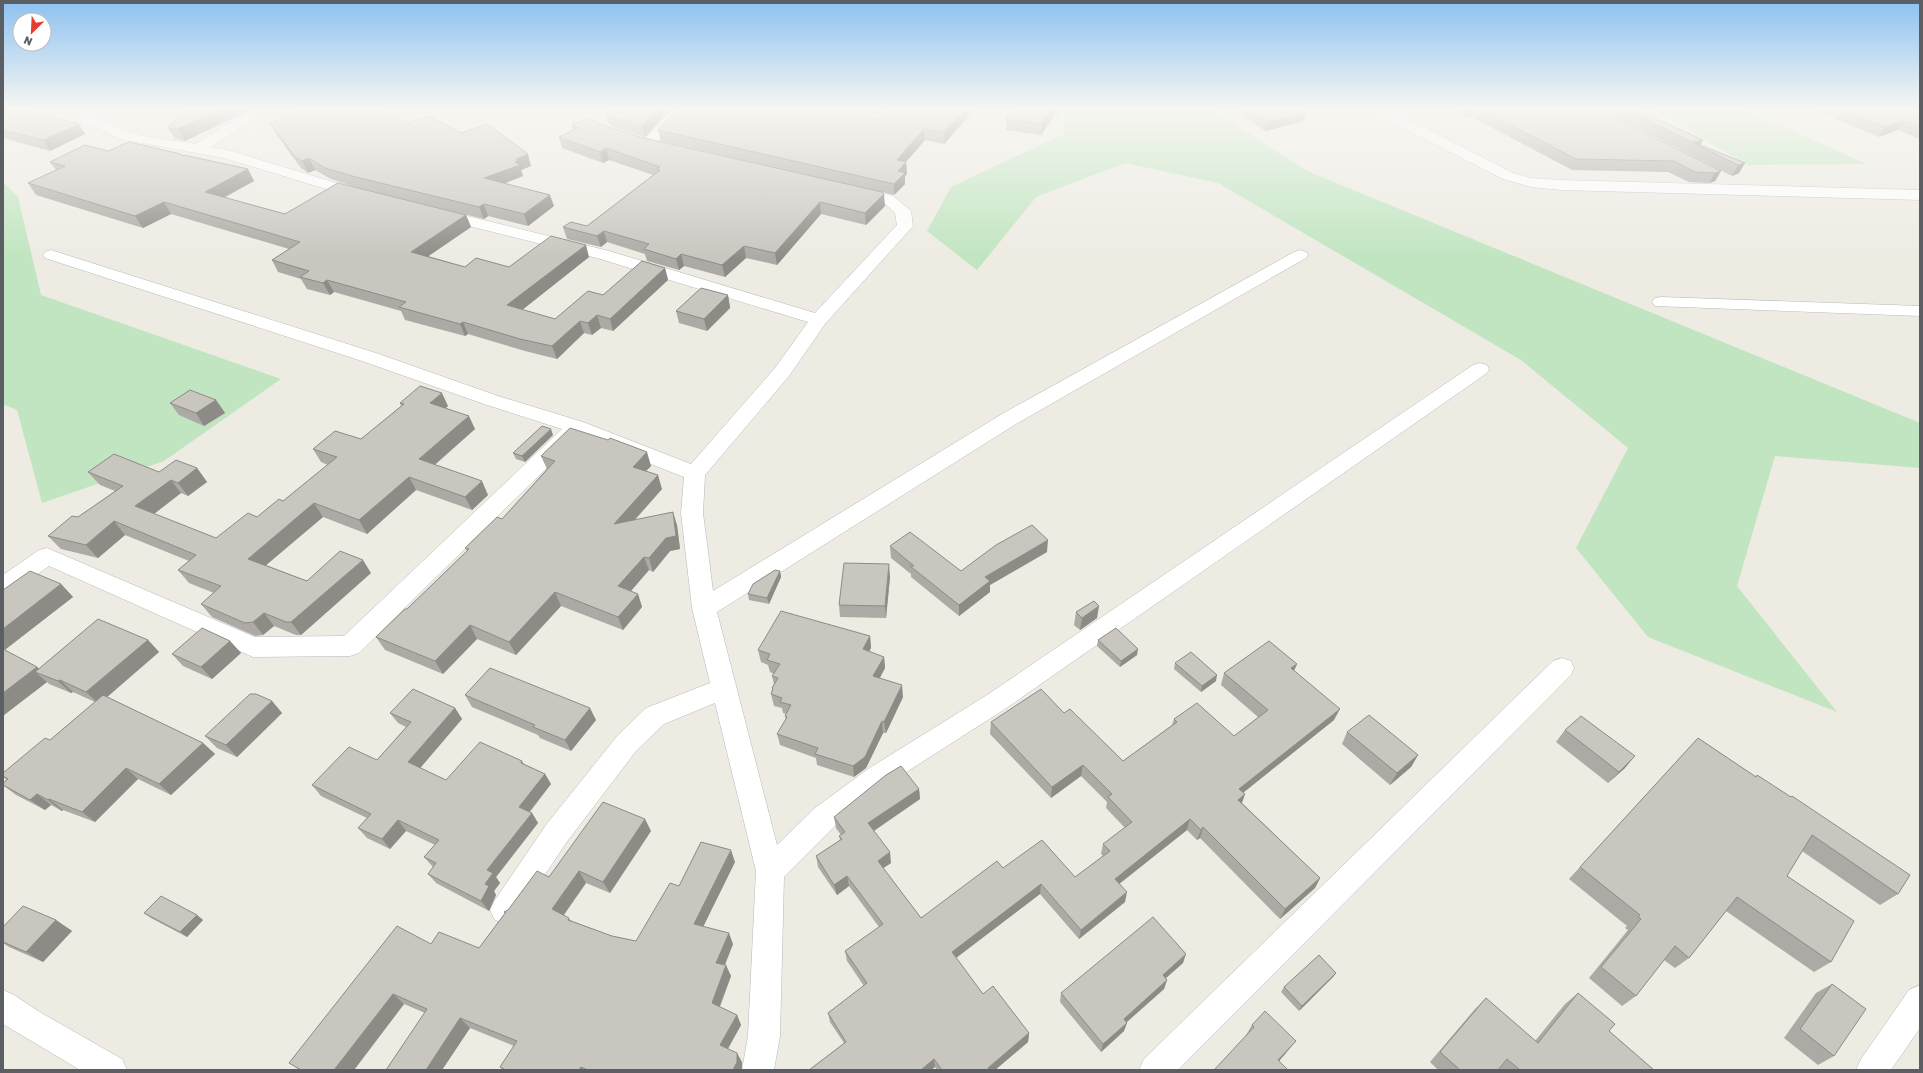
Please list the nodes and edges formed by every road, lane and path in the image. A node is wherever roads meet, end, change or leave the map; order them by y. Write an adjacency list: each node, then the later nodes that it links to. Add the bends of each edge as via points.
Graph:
1 (240, 158): 7 (street)
2 (1473, 158): 5 (street, via 1508,176 1531,182)
3 (1720, 176): 5 (street)
4 (842, 189): 13 (street, via 888,199 903,211 905,226)
5 (1748, 190): 6 (street)
6 (1920, 195)
7 (379, 199)
8 (425, 210): 13 (street, via 603,254)
9 (51, 255): 15 (street, via 369,357)
10 (1300, 255): 18 (street, via 1009,419)
11 (1661, 302): 12 (street)
12 (1920, 311)
13 (819, 320): 16 (street, via 782,372)
14 (1480, 369): 21 (street, via 996,702 877,777 825,818)
15 (576, 427): 16 (street); 17 (street, via 350,646 254,647 48,556)
16 (695, 473): 18 (street, via 692,513)
17 (3, 587)
18 (704, 608): 20 (street)
19 (1562, 668): 27 (street)
20 (724, 688): 21 (street); 22 (street, via 654,716 627,743 556,834)
21 (770, 870): 26 (street, via 764,1036)
22 (505, 910)
23 (1920, 1001): 28 (street)
24 (3, 1006): 25 (street)
25 (111, 1070)
26 (758, 1070)
27 (1155, 1070)
28 (1872, 1070)

